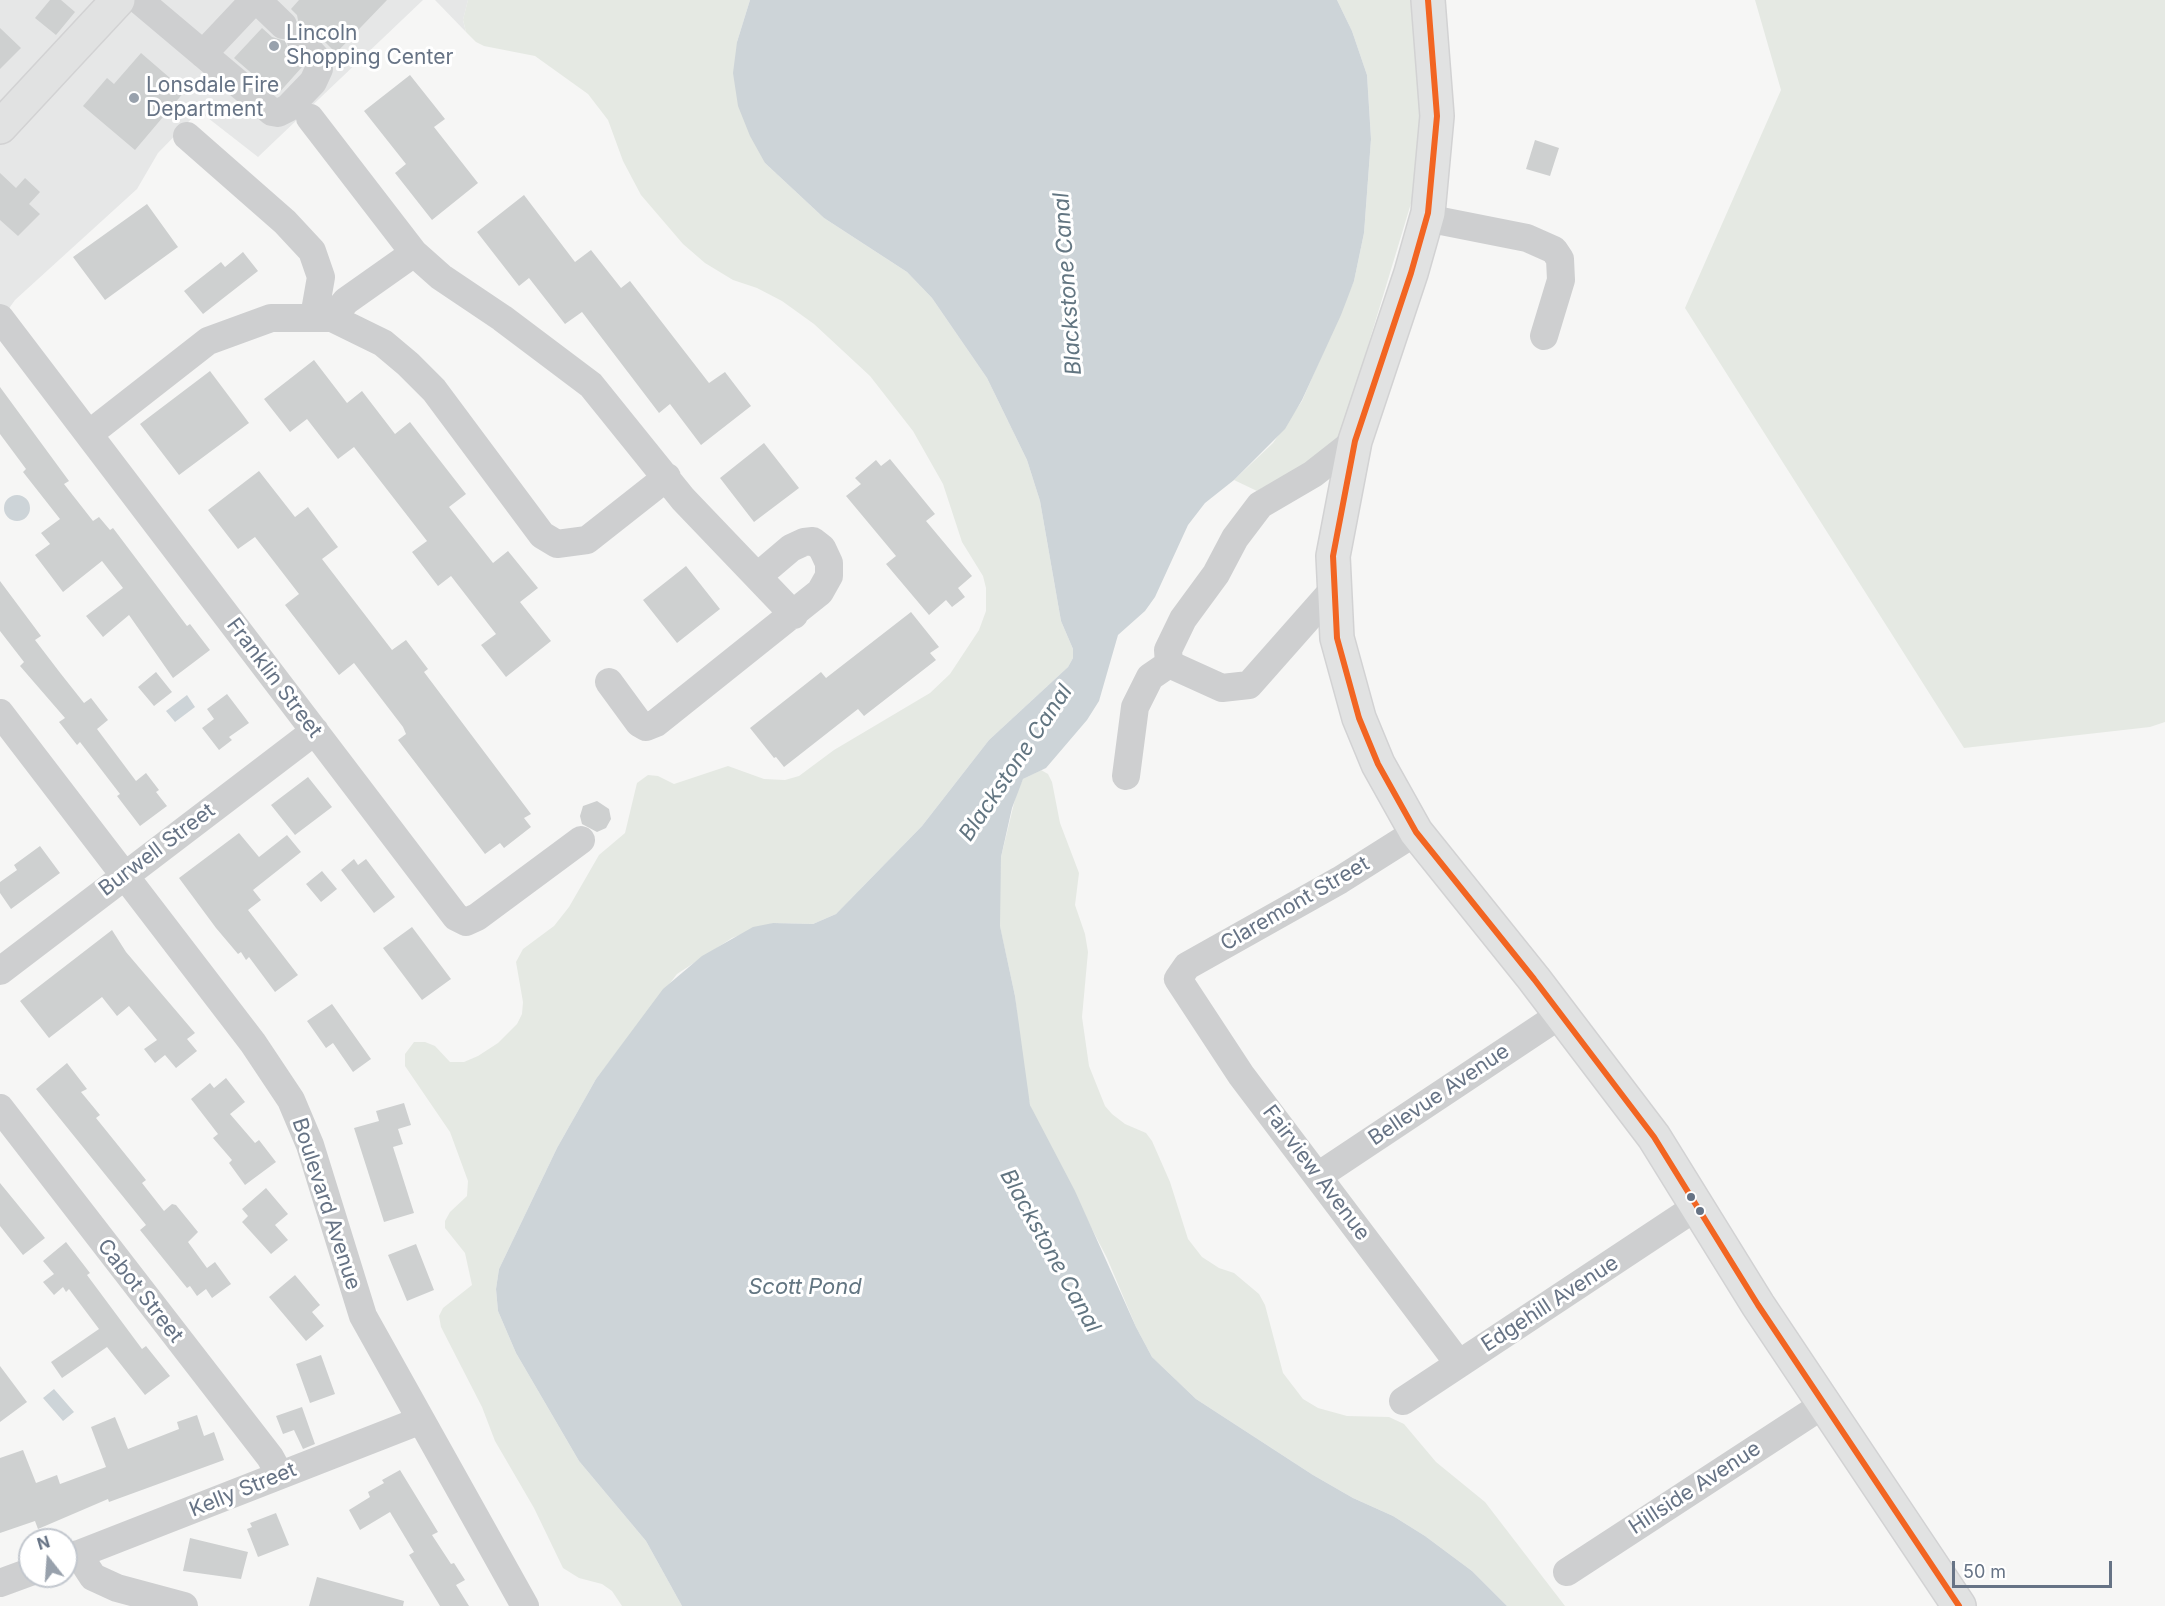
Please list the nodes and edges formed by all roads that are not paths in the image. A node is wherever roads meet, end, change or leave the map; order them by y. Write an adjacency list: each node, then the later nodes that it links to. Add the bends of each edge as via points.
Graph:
1 (139, 0): 5 (street)
2 (255, 0): 5 (street); 5 (street, via 317,59 319,69 313,82 288,108 278,113 265,107)
3 (1428, 0): 9 (main road, via 1437,116)
4 (106, 4): 7 (main road)
5 (203, 54)
6 (309, 118): 10 (street)
7 (0, 126)
8 (187, 136): 12 (street, via 285,222 312,251 321,277)
9 (1426, 218): 13 (street, via 1527,238 1554,250 1560,259 1561,280); 15 (main road)
10 (414, 253): 12 (street); 16 (street, via 441,277 591,385)
11 (0, 318): 14 (street, Franklin Street)
12 (323, 318): 14 (street, via 271,318 208,341); 16 (street, via 383,343 408,364 434,390 542,535 557,544 587,540)
13 (1544, 336)
14 (89, 434): 23 (street, Franklin Street)
15 (1355, 441): 18 (main road, via 1333,556); 20 (street, via 1312,474 1260,505 1183,619 1168,650)
16 (667, 477): 17 (street, via 682,499)
17 (758, 576): 19 (street); 19 (street, via 804,542 813,541 822,548 829,563 829,576 820,592)
18 (1333, 590): 20 (street, via 1249,685 1222,688); 25 (main road, via 1341,656 1359,718 1378,764)
19 (794, 615): 21 (street, via 646,727)
20 (1169, 664): 24 (street, via 1150,676 1135,707)
21 (609, 682)
22 (0, 713): 27 (street, Boulevard Avenue)
23 (315, 731): 26 (street, Franklin Street, via 456,917 466,922); 27 (street, Burwell Street)
24 (1126, 776)
25 (1416, 832): 29 (street, Claremont Street, via 1340,880 1187,966); 30 (main road)
26 (581, 840)
27 (124, 874): 28 (street, Burwell Street); 37 (street, Boulevard Avenue, via 254,1043 291,1100 310,1145 363,1316)
28 (0, 971)
29 (1178, 979): 32 (street, Fairview Avenue, via 1241,1075)
30 (1560, 1015): 32 (street, Bellevue Avenue); 33 (main road, via 1654,1137)
31 (0, 1108): 38 (street, Cabot Street, via 270,1457)
32 (1318, 1176): 34 (street, Fairview Avenue)
33 (1696, 1207): 34 (street, Edgehill Avenue); 36 (main road)
34 (1459, 1364): 35 (street, Edgehill Avenue)
35 (1403, 1401)
36 (1823, 1405): 41 (street, Hillside Avenue); 44 (main road)
37 (419, 1421): 38 (street, Kelly Street); 46 (street, Boulevard Avenue)
38 (279, 1475): 39 (street, Kelly Street)
39 (78, 1555)
40 (78, 1563): 45 (street, via 93,1577 117,1588)
41 (1567, 1572)
42 (18, 1576): 43 (street)
43 (0, 1583)
44 (1954, 1604)
45 (184, 1606)
46 (525, 1606)

